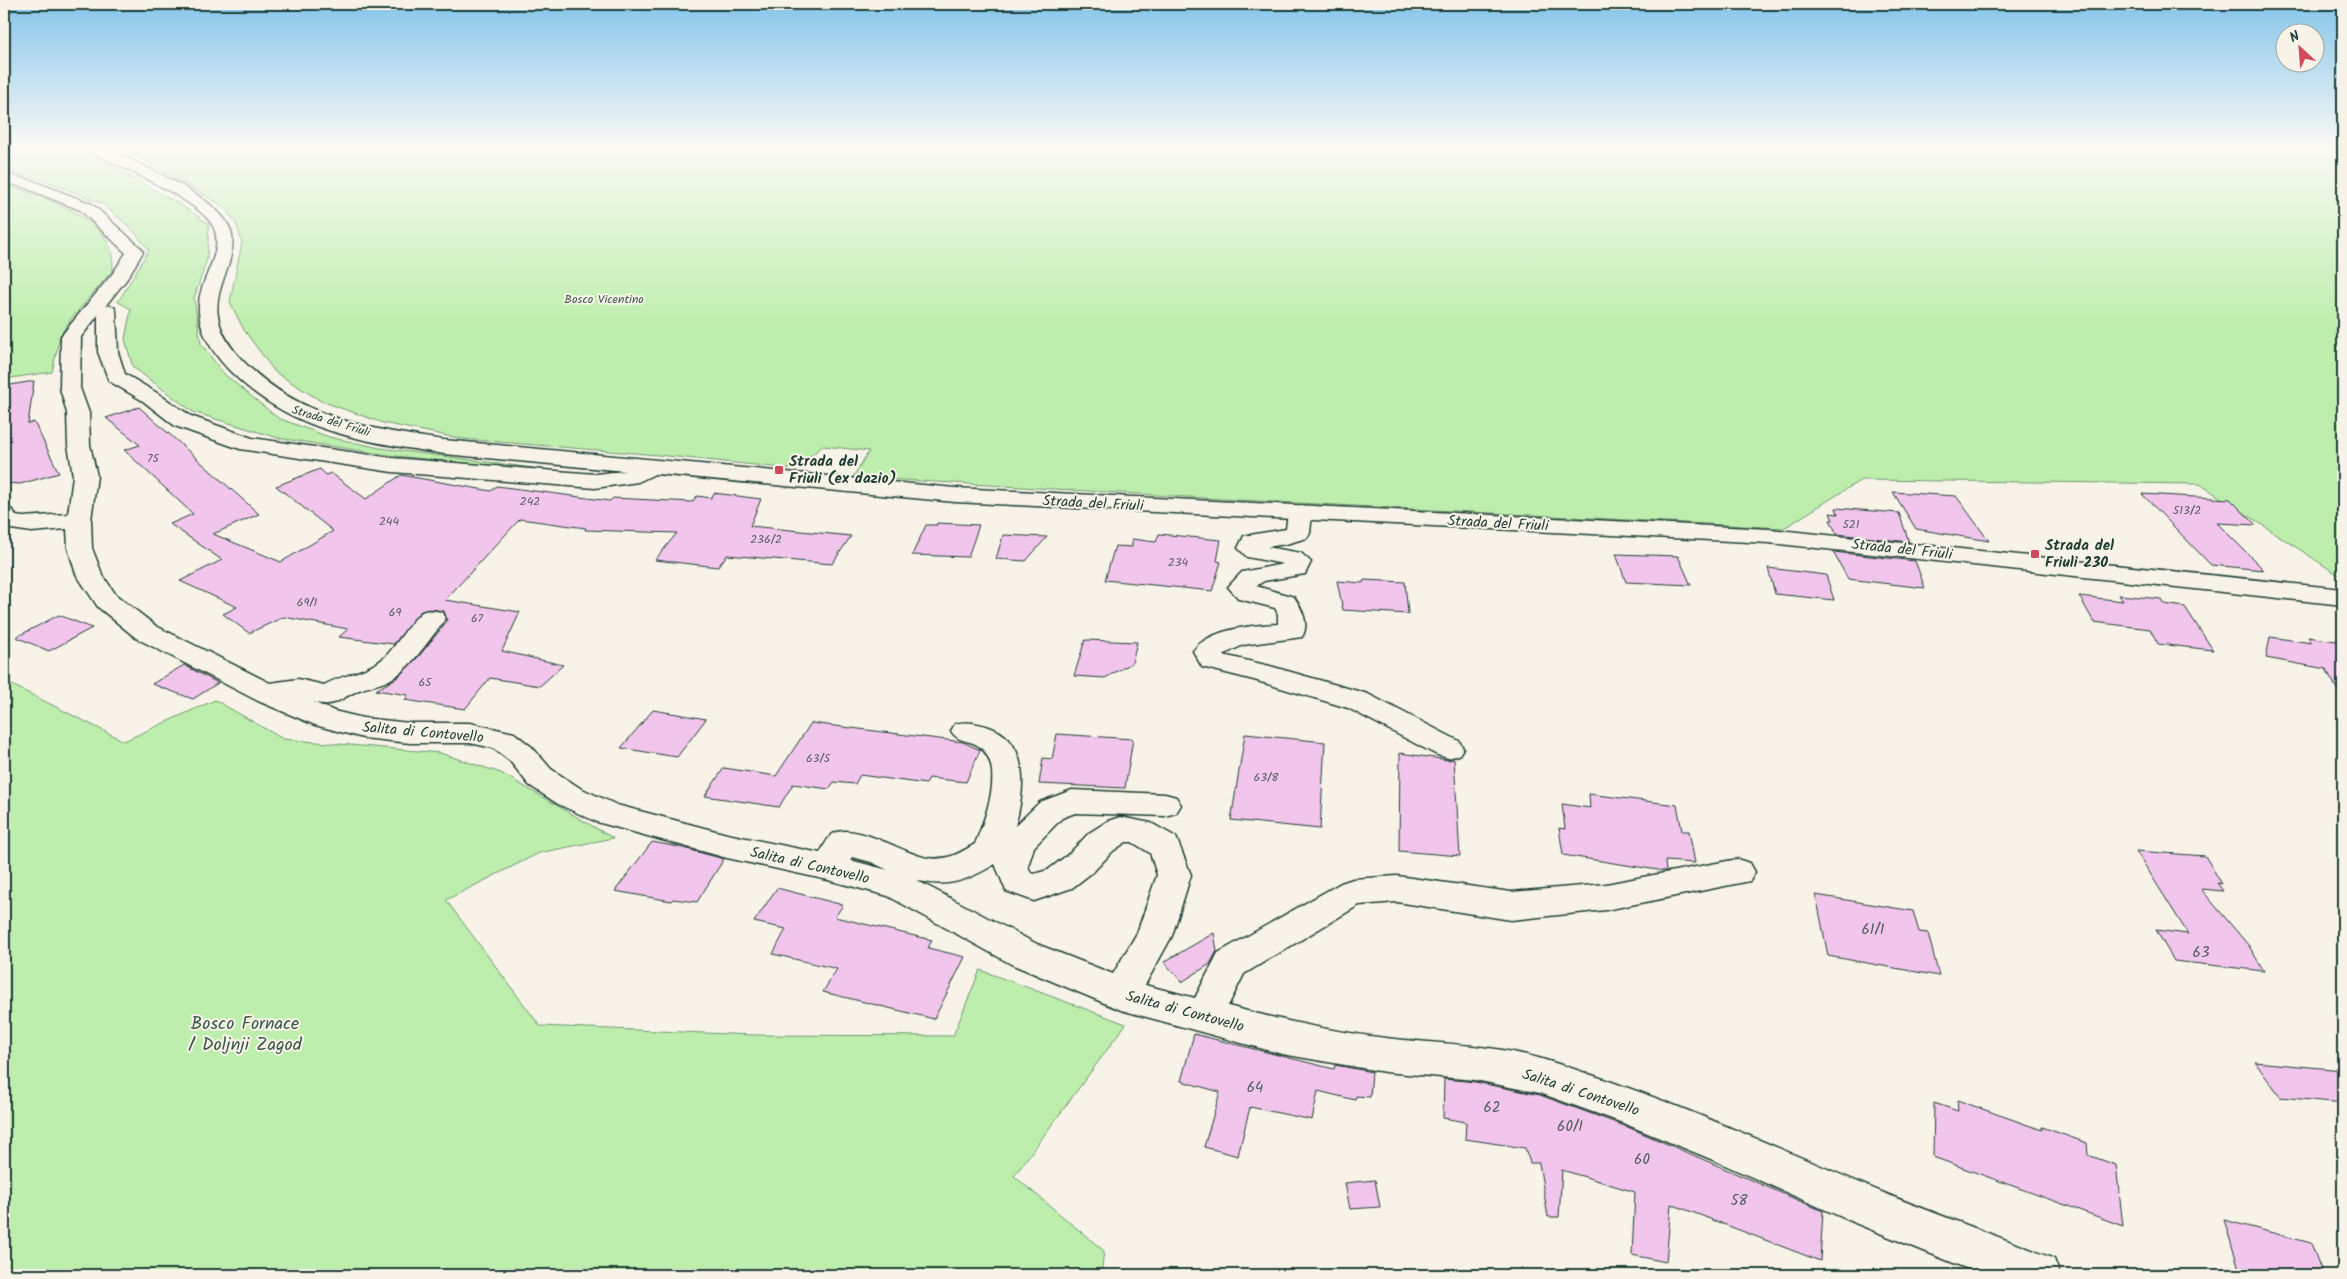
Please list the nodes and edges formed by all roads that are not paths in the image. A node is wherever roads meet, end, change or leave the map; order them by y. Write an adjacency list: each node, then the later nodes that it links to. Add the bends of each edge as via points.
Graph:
1 (85, 208): 3 (street, Salita di Contovello, via 135,252)
2 (203, 208): 4 (street, Strada del Friuli, via 218,222 226,246 209,287 207,312 213,335 240,371 266,395 286,407 345,428 415,442)
3 (94, 309): 4 (street, Strada del Friuli, via 107,311 108,352 116,377 182,421 248,444 392,466 595,481 630,477); 7 (street, Salita di Contovello, via 71,336 70,388 78,413 79,446 85,476)
4 (651, 467): 5 (street, Strada del Friuli, via 954,494)
5 (1300, 513): 8 (street, Strada del Friuli, via 1769,536); 12 (street, via 1298,533 1253,541 1250,548 1267,555 1290,556 1298,562 1296,569 1254,576 1240,587 1248,593 1285,603 1291,614 1292,631 1220,642 1207,651 1212,661 1358,701 1408,724)
6 (4, 515): 7 (street, via 5,520 18,525 38,526)
7 (79, 520): 10 (street, Salita di Contovello, via 80,548 89,574 107,601 146,632)
8 (2343, 597)
9 (432, 618): 10 (street, via 396,662 379,674 348,684 326,696 285,687)
10 (268, 694): 14 (street, Salita di Contovello, via 325,718 363,728 410,733 470,733 504,740 540,777 569,796 608,814 727,846)
11 (966, 731): 14 (street, via 991,740 1004,756 1008,780 1003,814 989,852 960,868 929,871 880,852 844,843)
12 (1448, 748)
13 (1165, 805): 16 (street, via 1072,801 1051,810 1019,842 1011,866 1018,882 1034,888 1060,879 1120,829 1139,831 1164,846 1174,875 1154,936)
14 (828, 867): 16 (street, Salita di Contovello, via 898,886 1024,954)
15 (1738, 872): 17 (street, via 1606,897 1511,906 1397,889 1353,892 1231,964)
16 (1121, 994): 17 (street, Salita di Contovello)
17 (1205, 1016): 18 (street, Salita di Contovello, via 1282,1037 1540,1076 1733,1148 1870,1208)
18 (2038, 1275)

